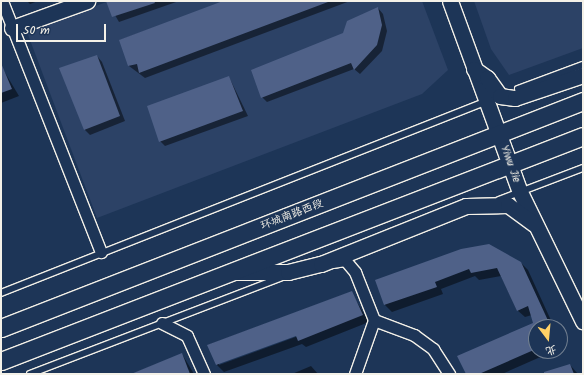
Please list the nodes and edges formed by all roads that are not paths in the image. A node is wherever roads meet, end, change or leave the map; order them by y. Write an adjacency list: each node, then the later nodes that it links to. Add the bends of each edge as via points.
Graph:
1 (2, 1): 4 (street)
2 (87, 1): 4 (main road)
3 (450, 1): 6 (main road, Yiwu Jie)
4 (12, 28): 18 (street)
5 (583, 65): 8 (lane)
6 (474, 69): 8 (main road, via 487,78); 10 (main road, Yiwu Jie)
7 (583, 74): 8 (main road, via 515,98)
8 (500, 96): 10 (lane)
9 (583, 101): 11 (main road, 环城南路西段)
10 (486, 102): 11 (main road, Yiwu Jie); 18 (lane)
11 (499, 134): 13 (main road, Yiwu Jie); 26 (main road, 环城南路西段)
12 (583, 136): 13 (main road)
13 (510, 164): 15 (main road, Yiwu Jie); 21 (main road)
14 (583, 168): 15 (lane)
15 (520, 192): 16 (lane); 17 (main road, Yiwu Jie)
16 (487, 205): 17 (main road, via 508,204); 19 (lane); 20 (main road, via 466,206)
17 (537, 226): 24 (main road, Yiwu Jie)
18 (102, 252): 22 (lane)
19 (345, 260): 20 (street); 23 (street, via 355,272); 25 (lane, via 274,279)
20 (327, 262): 21 (main road, via 288,272)
21 (231, 272): 27 (main road)
22 (1, 293)
23 (374, 320): 30 (street); 31 (street, via 414,335 433,349)
24 (583, 321)
25 (162, 323): 28 (lane); 29 (street, via 187,336)
26 (1, 328)
27 (1, 361)
28 (30, 374)
29 (204, 374)
30 (355, 374)
31 (449, 374)

